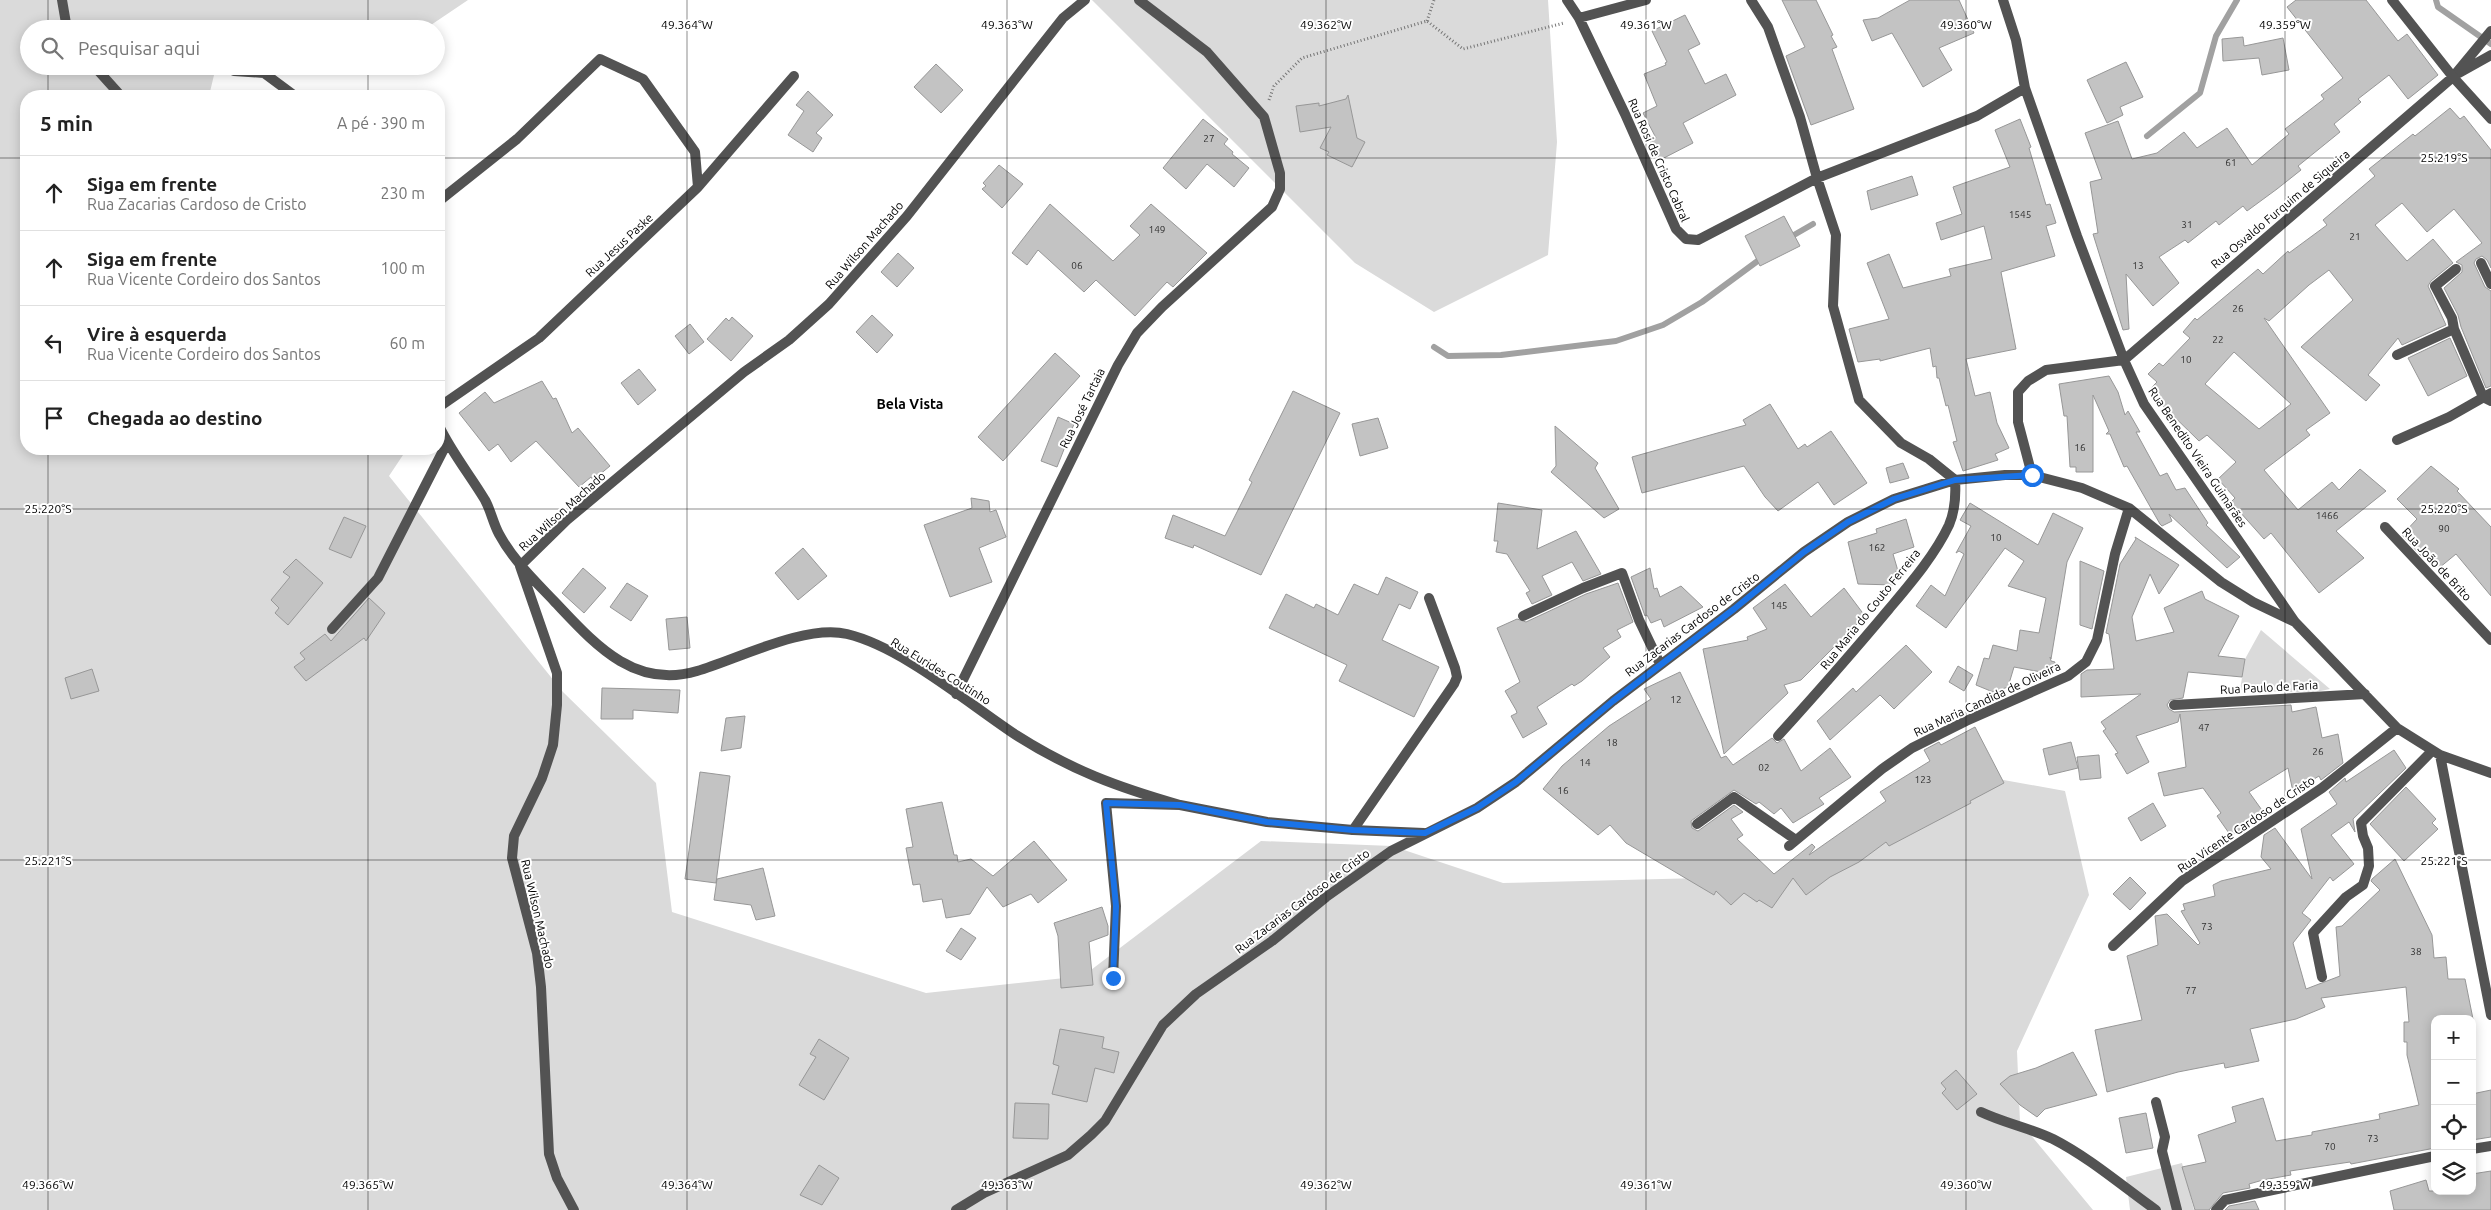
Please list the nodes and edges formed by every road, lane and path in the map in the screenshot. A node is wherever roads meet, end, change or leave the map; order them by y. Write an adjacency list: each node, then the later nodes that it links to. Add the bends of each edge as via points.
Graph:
1 (62, 0): 11 (street)
2 (1085, 0): 44 (street, Rua Wilson Machado, via 1063,18 908,216 829,304 790,340 744,372 567,520)
3 (1139, 0): 22 (street, via 1207,52)
4 (1434, 0): 12 (path)
5 (1567, 0): 10 (street, Rua Rosi de Cristo Cabral)
6 (1646, 0): 10 (street)
7 (1751, 0): 24 (street, via 1768,27)
8 (2003, 0): 19 (street, Rua Benedito Vieira Guimarães, via 2016,40)
9 (2392, 0): 18 (street)
10 (1579, 18): 12 (path, via 1463,49); 24 (street, Rua Rosi de Cristo Cabral, via 1676,229 1686,239 1698,240)
11 (65, 20)
12 (1427, 21): 22 (path, via 1302,58 1274,86)
13 (2491, 31): 18 (street)
14 (2491, 55): 18 (street)
15 (102, 75): 20 (street)
16 (267, 75): 21 (street)
17 (794, 76): 25 (street, Rua Jesus Paske)
18 (2453, 77): 23 (street); 32 (street, Rua Osvaldo Furquim de Siqueira)
19 (2025, 88): 24 (street, Rua Rosi de Cristo Cabral, via 1977,116); 32 (street, Rua Benedito Vieira Guimarães)
20 (116, 90)
21 (287, 90)
22 (1264, 117): 51 (street, Rua José Tartaia, via 1280,173 1280,189 1272,207 1137,333 1110,381)
23 (2491, 119)
24 (1818, 178): 41 (street, via 1836,235 1833,306 1859,400 1901,443 1929,459)
25 (698, 187): 26 (street, via 695,152 643,79 600,59 517,139); 34 (street, Rua Jesus Paske, via 539,338)
26 (445, 196)
27 (2481, 263): 29 (street)
28 (2456, 269): 30 (street, via 2435,286 2452,318)
29 (2491, 284)
30 (2454, 329): 31 (street); 33 (street)
31 (2397, 355)
32 (2124, 360): 40 (street, via 2046,370 2018,392 2018,422); 47 (street, Rua Benedito Vieira Guimarães, via 2144,404)
33 (2488, 397): 36 (street)
34 (445, 404)
35 (445, 439): 37 (street, Rua Eurides Coutinho)
36 (2397, 440)
37 (447, 443): 38 (street); 44 (street, Rua Eurides Coutinho, via 486,502 499,533)
38 (445, 447)
39 (441, 455): 48 (street, via 378,578)
40 (2032, 475): 41 (street, Rua Zacarias Cardoso de Cristo); 42 (street, Rua Zacarias Cardoso de Cristo, via 2082,488)
41 (1955, 480): 50 (street, Rua Zacarias Cardoso de Cristo, via 1894,499 1848,522 1804,552); 55 (street, Rua Maria do Couto Ferreira, via 1956,497 1950,525 1935,548 1851,654)
42 (2129, 508): 47 (street, Rua Zacarias Cardoso de Cristo, via 2220,582); 59 (street, Rua Maria Candida de Oliveira, via 2113,562 2098,640 2086,662 2068,676 1912,748 1793,843 1734,797)
43 (2385, 527): 49 (street, Rua João de Brito)
44 (520, 566): 51 (street, Rua Eurides Coutinho, via 601,649 627,665 657,674 695,672 758,649 817,633 847,634 893,652); 71 (street, Rua Wilson Machado, via 557,673 557,705 553,745 542,778 514,836 512,858 537,953 542,987 549,1154)
45 (1429, 598): 60 (street, via 1457,677)
46 (1523, 616): 50 (street, via 1622,573)
47 (2295, 622): 52 (street, Rua Benedito Vieira Guimarães)
48 (332, 629)
49 (2491, 640)
50 (1660, 664): 61 (street, Rua Zacarias Cardoso de Cristo, via 1516,782 1477,808)
51 (956, 694): 58 (street, Rua Eurides Coutinho, via 1062,763 1118,787)
52 (2365, 694): 53 (street, Rua Paulo de Faria); 54 (street, Rua Benedito Vieira Guimarães)
53 (2174, 705)
54 (2397, 728): 56 (street, Rua Benedito Vieira Guimarães); 62 (street, Rua Vicente Cardoso de Cristo, via 2322,788 2182,881)
55 (1778, 736)
56 (2436, 753): 57 (street, Rua Benedito Vieira Guimarães); 63 (street, via 2362,823 2369,866 2363,884 2346,897 2313,933); 65 (street)
57 (2491, 773)
58 (1180, 805): 60 (street, via 1267,822); 64 (street, via 1106,803 1116,906)
59 (1697, 824)
60 (1353, 830): 61 (street)
61 (1425, 833): 72 (street, Rua Zacarias Cardoso de Cristo, via 1391,851 1196,994 1163,1026 1105,1121 1068,1155 984,1193)
62 (2113, 946)
63 (2322, 977)
64 (1113, 978)
65 (2491, 1015)
66 (2156, 1102): 74 (street, via 2165,1137 2162,1151)
67 (1981, 1112): 73 (street, via 2050,1138 2087,1158)
68 (2491, 1146): 69 (street)
69 (2476, 1148)
70 (2431, 1157): 75 (street, via 2225,1200)
71 (574, 1210)
72 (956, 1210)
73 (2156, 1210)
74 (2177, 1210)
75 (2216, 1210)

